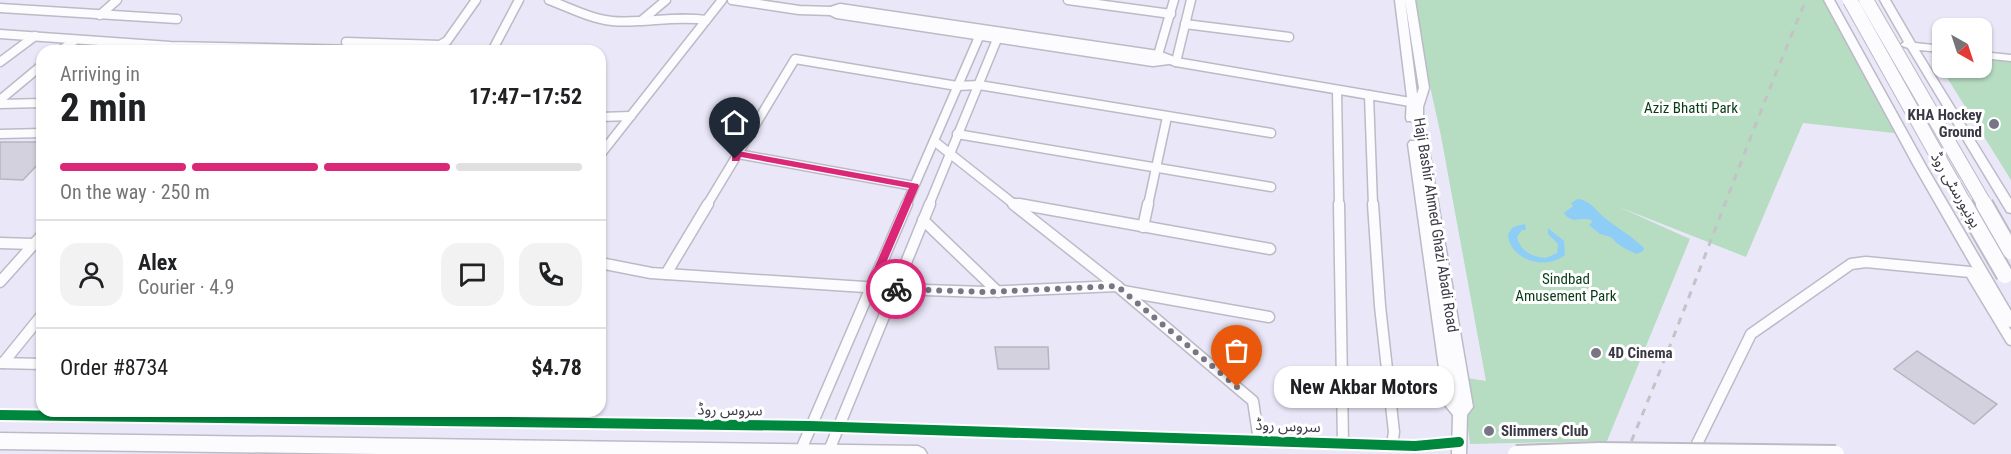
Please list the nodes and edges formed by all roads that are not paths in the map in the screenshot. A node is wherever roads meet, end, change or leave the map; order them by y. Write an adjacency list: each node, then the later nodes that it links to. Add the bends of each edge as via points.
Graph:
1 (117, 0): 22 (street)
2 (476, 0): 34 (street, via 440,45)
3 (519, 0): 38 (street)
4 (549, 0): 25 (street, via 610,21)
5 (666, 0): 25 (street)
6 (722, 0): 24 (street)
7 (732, 0): 20 (street)
8 (838, 0): 20 (street)
9 (1073, 0): 18 (street)
10 (1174, 0): 21 (street)
11 (1191, 0): 26 (street)
12 (1400, 0): 53 (street, Haji Bashir Ahmed Ghazi Abadi Road)
13 (1410, 0): 53 (street, Haji Bashir Ahmed Ghazi Abadi Road, via 1424,88)
14 (1830, 0): 32 (street)
15 (1850, 0): 81 (main road, یونیورسٹی روڈ, bridge)
16 (1866, 0): 76 (main road, یونیورسٹی روڈ, bridge)
17 (1885, 0): 39 (street)
18 (1127, 4): 21 (street)
19 (0, 8): 22 (street)
20 (831, 11): 28 (street)
21 (1171, 14): 41 (street)
22 (100, 15): 23 (street)
23 (177, 19)
24 (706, 20): 25 (street, via 688,17); 54 (street)
25 (641, 21)
26 (1185, 24): 31 (street); 44 (street)
27 (0, 34): 29 (street)
28 (981, 34): 30 (street); 48 (street)
29 (35, 36): 33 (street); 45 (street)
30 (999, 36): 41 (street); 44 (street, via 1154,62); 47 (street)
31 (1289, 37)
32 (1850, 38): 39 (street); 80 (street)
33 (75, 40): 35 (street); 36 (street)
34 (346, 42)
35 (130, 43): 37 (street)
36 (68, 45)
37 (145, 45)
38 (495, 45)
39 (1911, 45): 40 (street); 69 (street)
40 (1932, 48)
41 (1158, 55): 44 (street)
42 (1992, 56): 43 (street)
43 (2011, 58)
44 (1172, 61): 49 (street)
45 (0, 62)
46 (36, 70): 51 (street)
47 (979, 85): 48 (street); 56 (street); 60 (street)
48 (957, 86): 61 (street); 64 (street, via 795,59)
49 (1337, 90): 50 (street); 101 (street)
50 (1369, 95): 53 (street); 102 (street, via 1372,219 1378,309 1394,432)
51 (0, 102): 52 (street)
52 (36, 103)
53 (1415, 103): 103 (street, Haji Bashir Ahmed Ghazi Abadi Road, via 1429,256 1451,404 1460,413)
54 (631, 116): 55 (street); 62 (street)
55 (606, 117)
56 (1167, 117): 58 (street); 65 (street)
57 (36, 132): 59 (street)
58 (1271, 133)
59 (0, 134)
60 (957, 134): 63 (street); 65 (street)
61 (934, 141): 63 (street); 66 (street)
62 (606, 147)
63 (950, 151): 68 (street); 70 (street)
64 (738, 154): 66 (street); 79 (street)
65 (1156, 168): 67 (street); 71 (street)
66 (914, 186): 83 (street)
67 (1271, 188)
68 (1012, 203): 71 (street); 85 (street)
69 (2011, 209)
70 (923, 220): 84 (street); 86 (street)
71 (1143, 227): 75 (street)
72 (36, 241): 74 (street)
73 (0, 243): 74 (street)
74 (33, 244): 82 (street)
75 (1270, 249)
76 (2011, 251)
77 (606, 264): 79 (street)
78 (1970, 272): 80 (street); 90 (street); 109 (street, via 1866,262 1851,264 1751,333)
79 (666, 274): 83 (street)
80 (1983, 274): 89 (street)
81 (2008, 280)
82 (0, 282)
83 (871, 287): 84 (street); 96 (street)
84 (896, 289): 86 (street); 97 (street)
85 (1120, 289): 86 (street); 87 (street); 99 (street, via 1253,401)
86 (998, 292)
87 (1269, 317)
88 (36, 322): 91 (street)
89 (2011, 322)
90 (2011, 340)
91 (2, 363): 92 (street)
92 (36, 364)
93 (0, 415): 94 (street, سروس روڈ)
94 (36, 415)
95 (523, 417): 96 (street, سروس روڈ)
96 (810, 426): 97 (street, سروس روڈ); 104 (street)
97 (838, 427): 99 (street, سروس روڈ); 105 (street)
98 (0, 441): 100 (main road)
99 (1260, 441): 101 (street, سروس روڈ)
100 (138, 443): 104 (main road); 106 (main road)
101 (1343, 443): 102 (street, سروس روڈ)
102 (1392, 445): 103 (street, سروس روڈ)
103 (1459, 448)
104 (801, 452): 105 (main road)
105 (828, 453): 107 (main road)
106 (306, 454)
107 (918, 454)
108 (1516, 454): 110 (main road, bridge)
109 (1692, 454)
110 (1836, 454)

